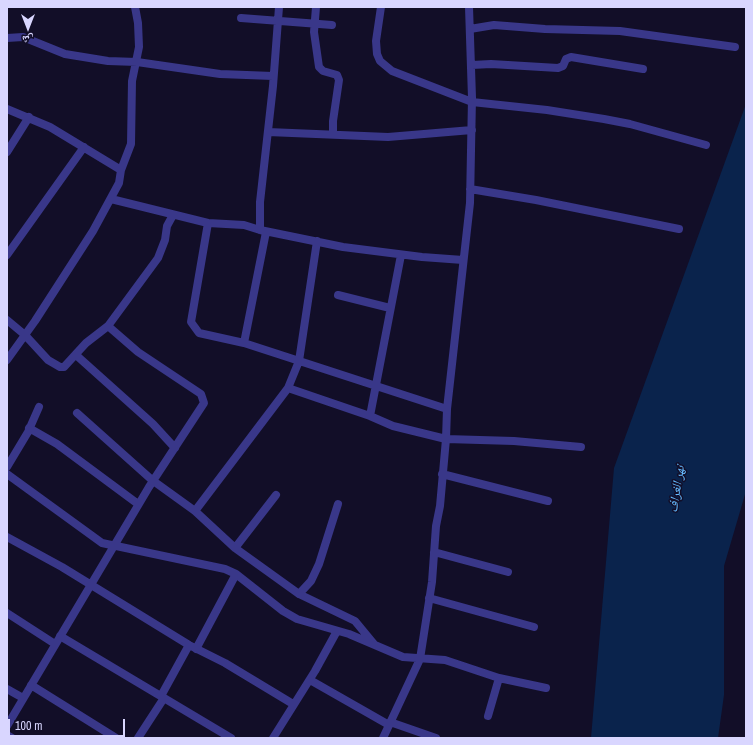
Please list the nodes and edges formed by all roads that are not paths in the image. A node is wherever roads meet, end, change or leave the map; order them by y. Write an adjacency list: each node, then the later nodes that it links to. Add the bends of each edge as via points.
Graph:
1 (135, 7): 13 (street, via 139,47)
2 (279, 7): 7 (street)
3 (316, 7): 8 (street)
4 (381, 7): 17 (street, via 376,49 380,61 392,70)
5 (469, 7): 10 (street)
6 (241, 18): 7 (street)
7 (278, 21): 8 (street); 16 (street)
8 (314, 25): 9 (street); 22 (street, via 319,67 323,71 337,75 339,80)
9 (332, 25)
10 (470, 29): 12 (street, via 494,25 620,31); 14 (street)
11 (7, 38): 13 (street, via 27,38 65,54 108,61)
12 (735, 47)
13 (136, 62): 16 (street, via 220,74); 26 (street, via 132,81 130,148)
14 (472, 65): 15 (street, via 558,68 571,57); 17 (street)
15 (643, 69)
16 (274, 76): 21 (street)
17 (472, 102): 20 (street); 23 (street, via 610,120)
18 (7, 109): 19 (street)
19 (29, 117): 24 (street, via 50,126); 25 (street)
20 (472, 130): 22 (street, via 408,137); 27 (street)
21 (268, 132): 22 (street); 32 (street, via 260,202)
22 (333, 134)
23 (706, 145)
24 (84, 147): 26 (street); 34 (street)
25 (7, 152)
26 (121, 170): 28 (street, via 119,183)
27 (470, 189): 31 (street); 36 (street)
28 (111, 200): 29 (street); 41 (street)
29 (173, 215): 30 (street); 40 (street, via 167,226 158,258)
30 (208, 223): 32 (street, via 244,225); 42 (street, via 192,322 199,333)
31 (679, 229)
32 (263, 231): 33 (street); 42 (street)
33 (317, 242): 35 (street); 45 (street)
34 (7, 255)
35 (401, 255): 36 (street); 38 (street)
36 (463, 260): 49 (street)
37 (338, 295): 38 (street)
38 (390, 308): 46 (street)
39 (7, 320): 41 (street)
40 (108, 326): 43 (street); 55 (street, via 138,352 203,397 203,406)
41 (25, 335): 43 (street, via 48,360 60,367 64,367); 44 (street)
42 (244, 343): 45 (street)
43 (76, 355): 55 (street, via 153,424)
44 (7, 360)
45 (299, 361): 46 (street); 47 (street)
46 (375, 385): 49 (street); 51 (street)
47 (288, 388): 51 (street); 64 (street)
48 (39, 407): 52 (street)
49 (447, 409): 53 (street)
50 (77, 413): 59 (street)
51 (370, 416): 53 (street, via 393,426)
52 (29, 428): 56 (street); 62 (street, via 57,444)
53 (446, 439): 54 (street); 58 (street)
54 (581, 447)
55 (175, 448): 59 (street)
56 (8, 465)
57 (7, 474): 66 (street, via 102,544)
58 (442, 474): 61 (street); 68 (street)
59 (152, 480): 62 (street); 64 (street)
60 (276, 495): 67 (street)
61 (548, 501)
62 (138, 504): 66 (street)
63 (338, 504): 72 (street, via 319,564 311,581)
64 (195, 511): 67 (street)
65 (7, 537): 71 (street)
66 (114, 546): 70 (street, via 213,566); 71 (street)
67 (235, 548): 72 (street)
68 (434, 552): 69 (street); 73 (street)
69 (508, 572)
70 (236, 574): 76 (street, via 297,619); 80 (street)
71 (90, 585): 77 (street); 80 (street)
72 (298, 594): 79 (street, via 355,621)
73 (429, 598): 75 (street); 81 (street)
74 (7, 613): 78 (street)
75 (534, 628)
76 (337, 631): 79 (street); 83 (street)
77 (60, 636): 78 (street); 87 (street)
78 (56, 644): 84 (street)
79 (374, 644): 81 (street, via 403,657)
80 (192, 647): 87 (street); 89 (street, via 225,663)
81 (420, 659): 82 (street, via 457,663); 91 (street)
82 (499, 678): 86 (street); 90 (street)
83 (310, 680): 89 (street); 91 (street)
84 (31, 685): 88 (street); 95 (street)
85 (7, 688): 88 (street)
86 (546, 688)
87 (163, 697): 96 (street); 97 (street)
88 (23, 698): 92 (street)
89 (293, 704): 98 (street)
90 (488, 716)
91 (390, 723): 99 (street); 100 (street)
92 (7, 726)
93 (7, 735): 94 (street)
94 (12, 738)
95 (116, 738)
96 (138, 738)
97 (231, 738)
98 (273, 738)
99 (383, 738)
100 (436, 738)

